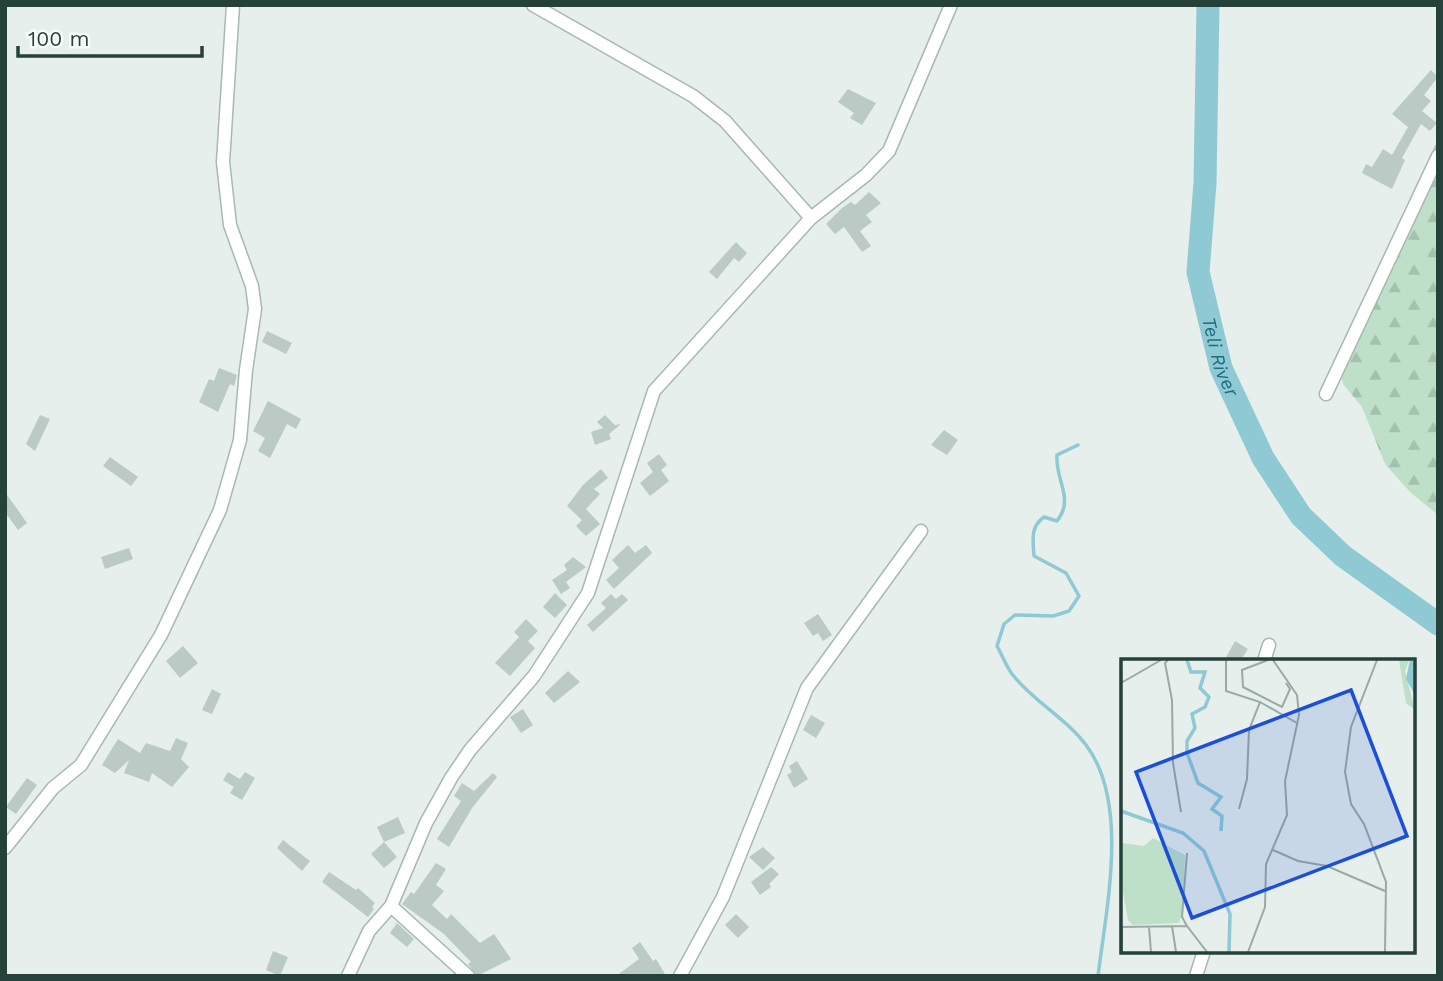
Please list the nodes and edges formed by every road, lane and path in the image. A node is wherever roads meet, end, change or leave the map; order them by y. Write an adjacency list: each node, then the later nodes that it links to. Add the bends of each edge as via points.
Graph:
1 (233, 5): 10 (street, via 223,162 230,225 252,286 255,309 240,440 220,510 161,635 81,765 53,788)
2 (533, 5): 5 (street, via 693,96 725,121)
3 (951, 5): 5 (street, via 889,151)
4 (1438, 156): 6 (street)
5 (811, 218): 11 (street, via 654,391 588,593 534,676 451,778 426,823)
6 (1326, 394)
7 (921, 531): 15 (street, via 807,688 723,897)
8 (1269, 646): 9 (street)
9 (1265, 659)
10 (5, 848)
11 (391, 906): 13 (street, via 369,931); 14 (street)
12 (1204, 953): 16 (street)
13 (348, 976)
14 (468, 976)
15 (680, 976)
16 (1196, 976)

